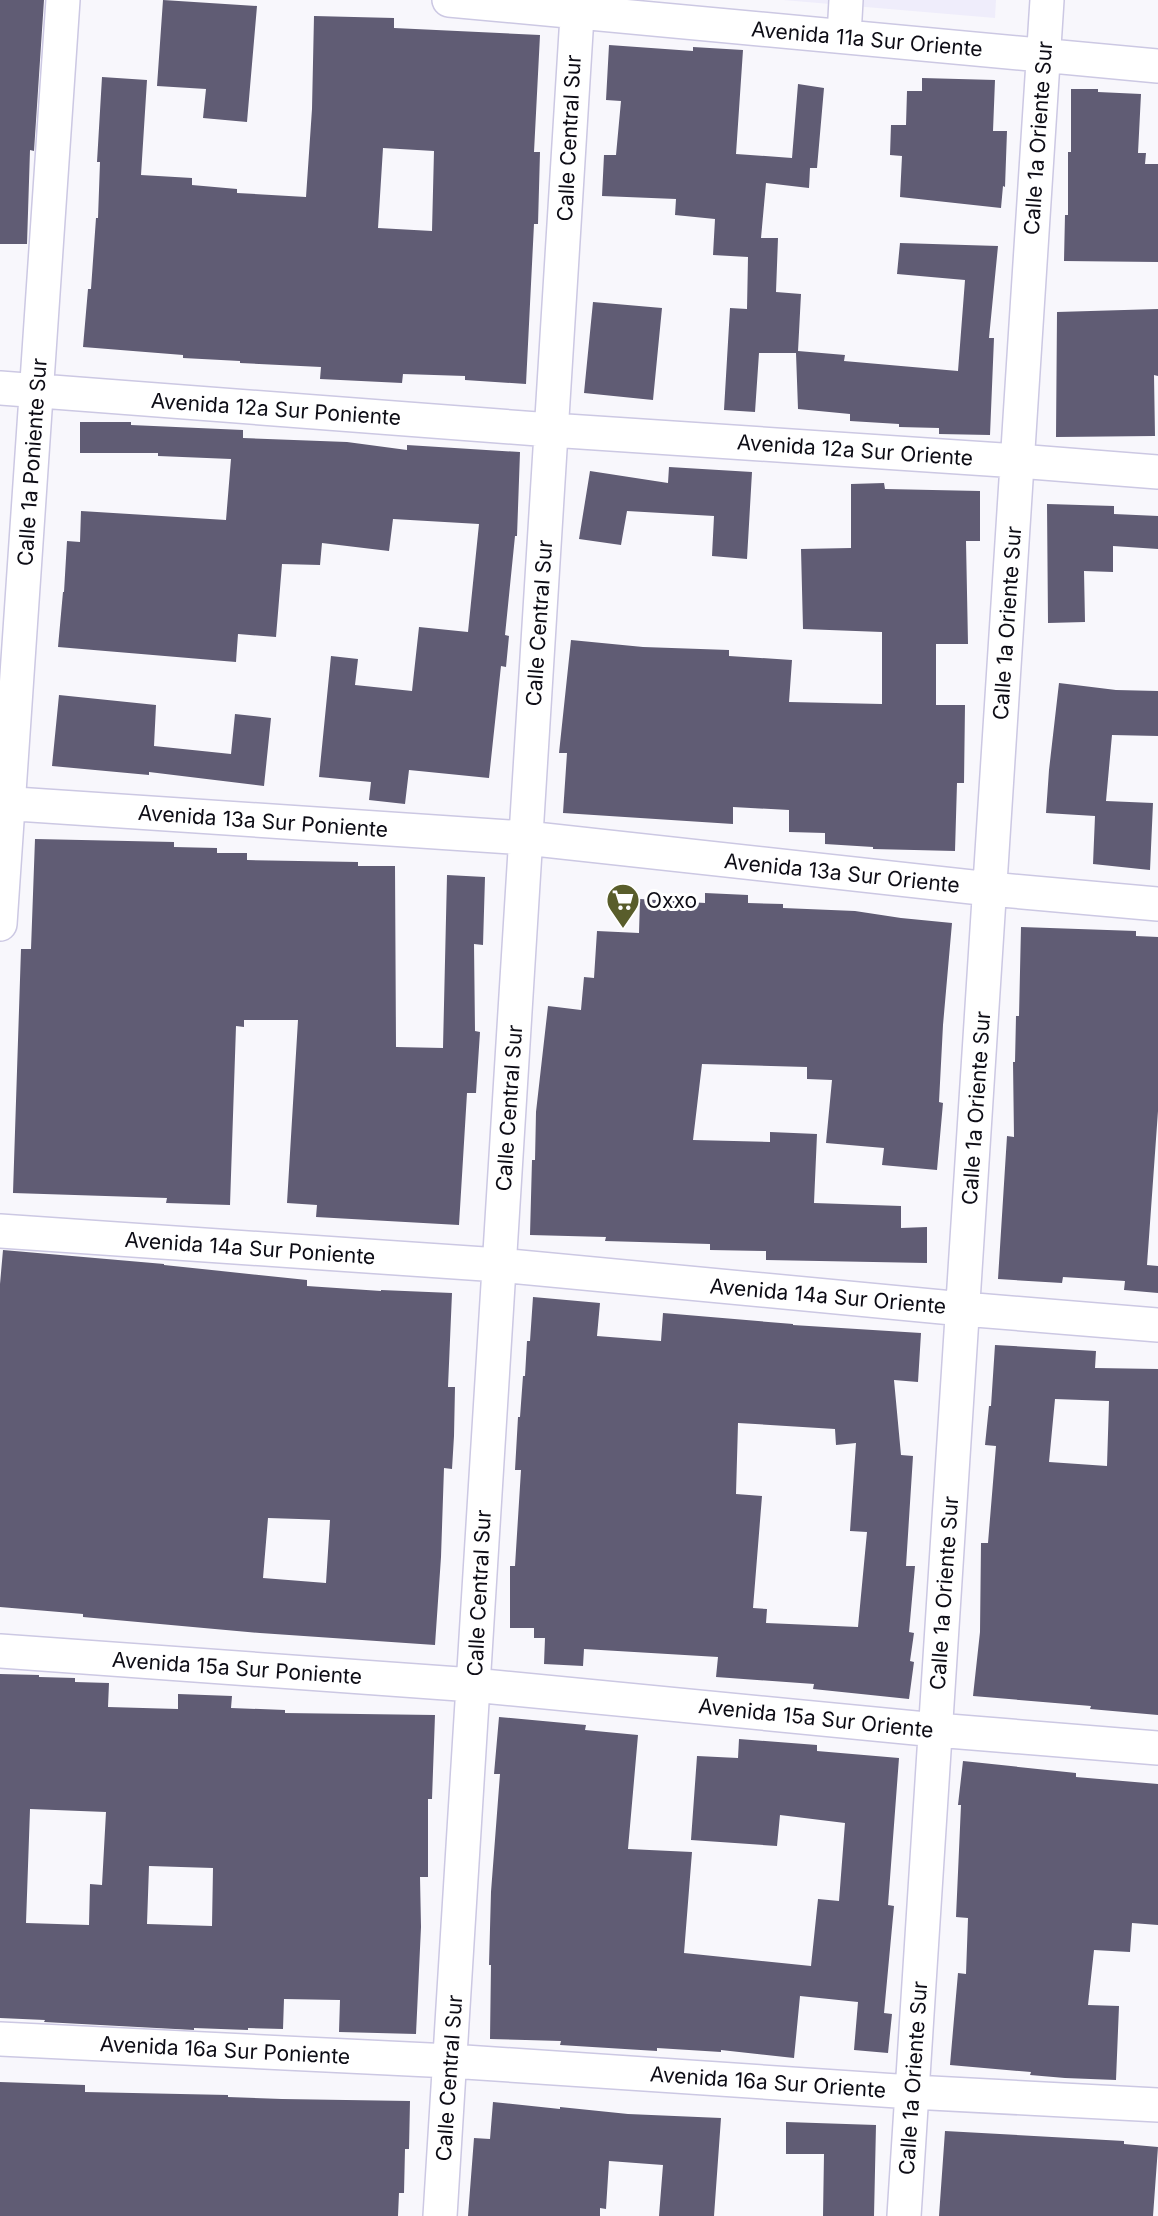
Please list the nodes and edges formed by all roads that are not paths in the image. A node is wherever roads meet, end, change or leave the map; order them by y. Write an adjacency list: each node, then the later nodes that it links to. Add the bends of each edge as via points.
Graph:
1 (63, 0): 10 (street, Calle 1a Poniente Sur)
2 (450, 0): 5 (street, Avenida 11a Sur Oriente)
3 (846, 0): 6 (street)
4 (1047, 0): 7 (street, Calle 1a Oriente Sur)
5 (577, 6): 6 (street, Avenida 11a Sur Oriente); 11 (street, Calle Central Sur)
6 (843, 36): 7 (street, Avenida 11a Sur Oriente)
7 (1044, 55): 8 (street, Avenida 11a Sur Oriente); 12 (street, Calle 1a Oriente Sur)
8 (1158, 66)
9 (0, 388): 10 (street, Avenida 12a Sur Poniente)
10 (37, 390): 11 (street, Avenida 12a Sur Poniente); 14 (street, Calle 1a Poniente Sur)
11 (551, 430): 12 (street, Avenida 12a Sur Oriente); 15 (street, Calle Central Sur)
12 (1018, 461): 13 (street, Avenida 12a Sur Oriente); 16 (street, Calle 1a Oriente Sur)
13 (1158, 472)
14 (4, 803): 15 (street, Avenida 13a Sur Poniente); 18 (street, Calle 1a Poniente Sur)
15 (526, 838): 16 (street, Avenida 13a Sur Oriente); 20 (street, Calle Central Sur)
16 (990, 889): 17 (street, Avenida 13a Sur Oriente); 21 (street, Calle 1a Oriente Sur)
17 (1158, 904)
18 (0, 924)
19 (0, 1231): 20 (street, Avenida 14a Sur Poniente)
20 (499, 1265): 21 (street, Avenida 14a Sur Oriente); 24 (street, Calle Central Sur)
21 (963, 1309): 22 (street, Avenida 14a Sur Oriente); 25 (street, Calle 1a Oriente Sur)
22 (1158, 1324)
23 (0, 1651): 24 (street, Avenida 15a Sur Poniente)
24 (473, 1685): 25 (street, Avenida 15a Sur Oriente); 28 (street, Calle Central Sur)
25 (936, 1730): 26 (street, Avenida 15a Sur Oriente); 29 (street, Calle 1a Oriente Sur)
26 (1158, 1748)
27 (0, 2039): 28 (street, Avenida 16a Sur Poniente)
28 (450, 2061): 29 (street, Avenida 16a Sur Oriente); 31 (street, Calle Central Sur)
29 (912, 2092): 30 (street, Avenida 16a Sur Oriente); 32 (street, Calle 1a Oriente Sur)
30 (1158, 2105)
31 (440, 2216)
32 (904, 2216)

